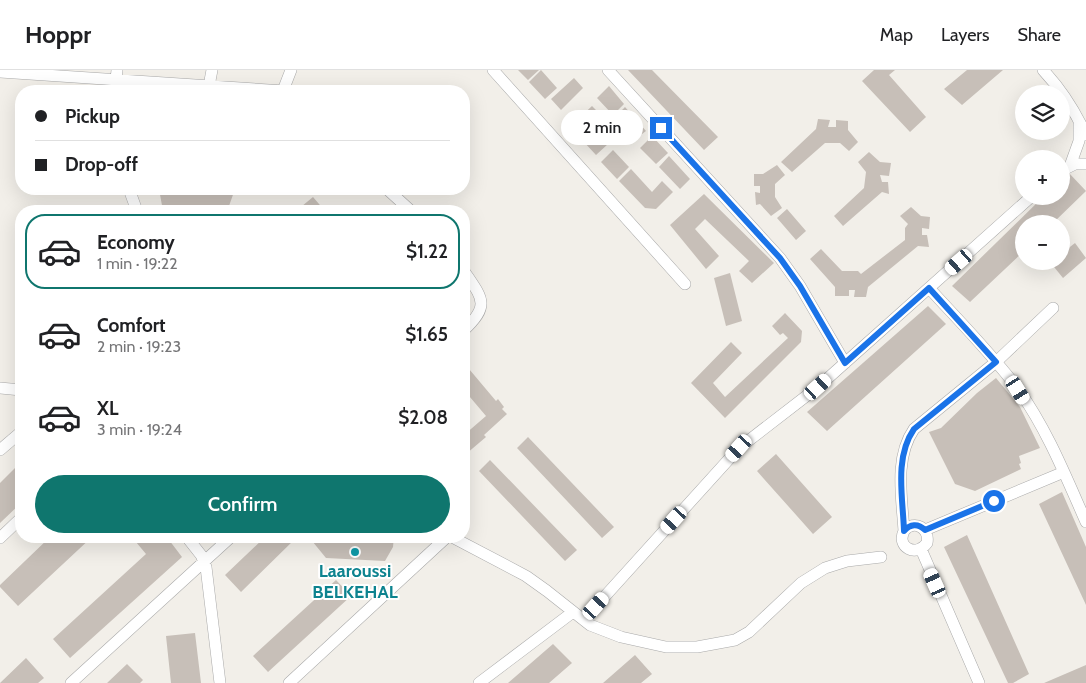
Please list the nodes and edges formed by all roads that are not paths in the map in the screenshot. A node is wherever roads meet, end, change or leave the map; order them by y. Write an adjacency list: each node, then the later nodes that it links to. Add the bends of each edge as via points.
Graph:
1 (212, 70): 9 (street)
2 (291, 70): 10 (street)
3 (493, 70): 20 (street)
4 (608, 70): 25 (street, via 780,258)
5 (1043, 70): 11 (street)
6 (0, 72): 7 (street)
7 (116, 80): 8 (street)
8 (194, 85)
9 (209, 85)
10 (286, 85)
11 (1079, 119): 12 (street); 13 (street, via 1079,141)
12 (1086, 135)
13 (1070, 160)
14 (1086, 164): 15 (street)
15 (1070, 166)
16 (394, 195): 17 (street)
17 (404, 205)
18 (1022, 205): 21 (street)
19 (470, 280): 23 (street, via 482,303 478,316)
20 (685, 284)
21 (929, 288): 24 (street); 25 (street)
22 (1053, 308): 24 (street)
23 (470, 324)
24 (996, 362): 30 (street, via 1039,423); 35 (street, via 914,429 907,439 901,469)
25 (845, 363): 44 (street, via 739,448)
26 (0, 388): 27 (street)
27 (15, 389)
28 (15, 437): 29 (street)
29 (0, 450)
30 (1064, 472): 31 (street); 34 (street)
31 (1083, 510): 32 (street)
32 (1086, 522)
33 (15, 524): 36 (street)
34 (925, 530): 35 (street, via 914,525); 41 (street, via 928,539)
35 (904, 531): 41 (street, via 904,546 912,551)
36 (0, 538)
37 (192, 543): 43 (street)
38 (224, 543): 43 (street)
39 (441, 543): 48 (street)
40 (462, 543): 45 (street, via 526,576)
41 (921, 550): 50 (street)
42 (881, 557): 45 (street, via 847,561 825,568 800,583 749,632 722,643 697,647 648,644 590,625)
43 (204, 561): 46 (street); 47 (street)
44 (596, 606)
45 (573, 612): 49 (street)
46 (70, 683)
47 (220, 683)
48 (289, 683)
49 (479, 683)
50 (979, 683)

